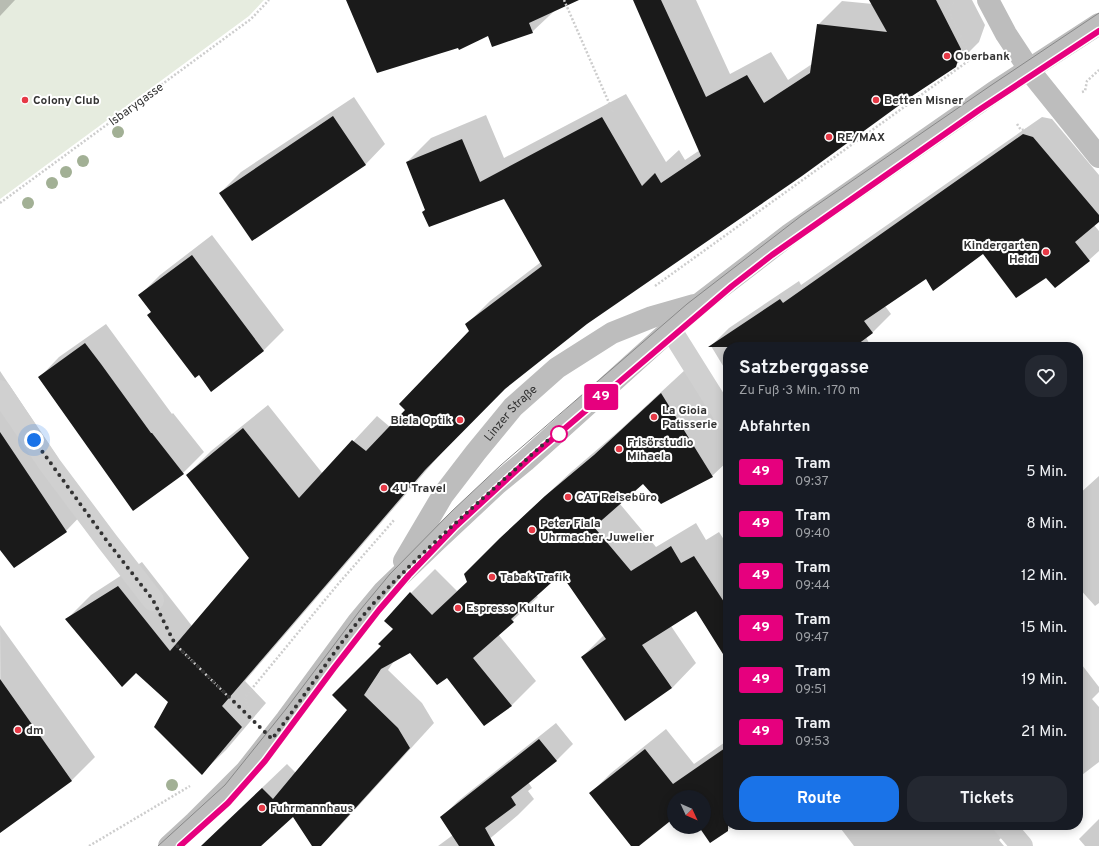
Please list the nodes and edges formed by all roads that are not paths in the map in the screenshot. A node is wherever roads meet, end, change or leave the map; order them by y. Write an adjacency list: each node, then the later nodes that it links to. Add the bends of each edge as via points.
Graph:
1 (988, 0): 3 (main road)
2 (1099, 24): 3 (main road, Linzer Straße)
3 (1028, 69): 4 (main road); 5 (main road, Linzer Straße, via 790,234)
4 (1099, 157)
5 (698, 304): 6 (main road, Linzer Straße); 9 (main road, Linzer Straße, via 612,333 557,368 513,407 443,495)
6 (671, 330): 8 (street); 9 (main road, Linzer Straße, via 436,541)
7 (0, 391): 10 (street, via 50,465)
8 (723, 413)
9 (384, 592): 12 (main road, Linzer Straße, via 246,771)
10 (153, 600)
11 (1008, 830): 13 (street)
12 (169, 846)
13 (1022, 846)

